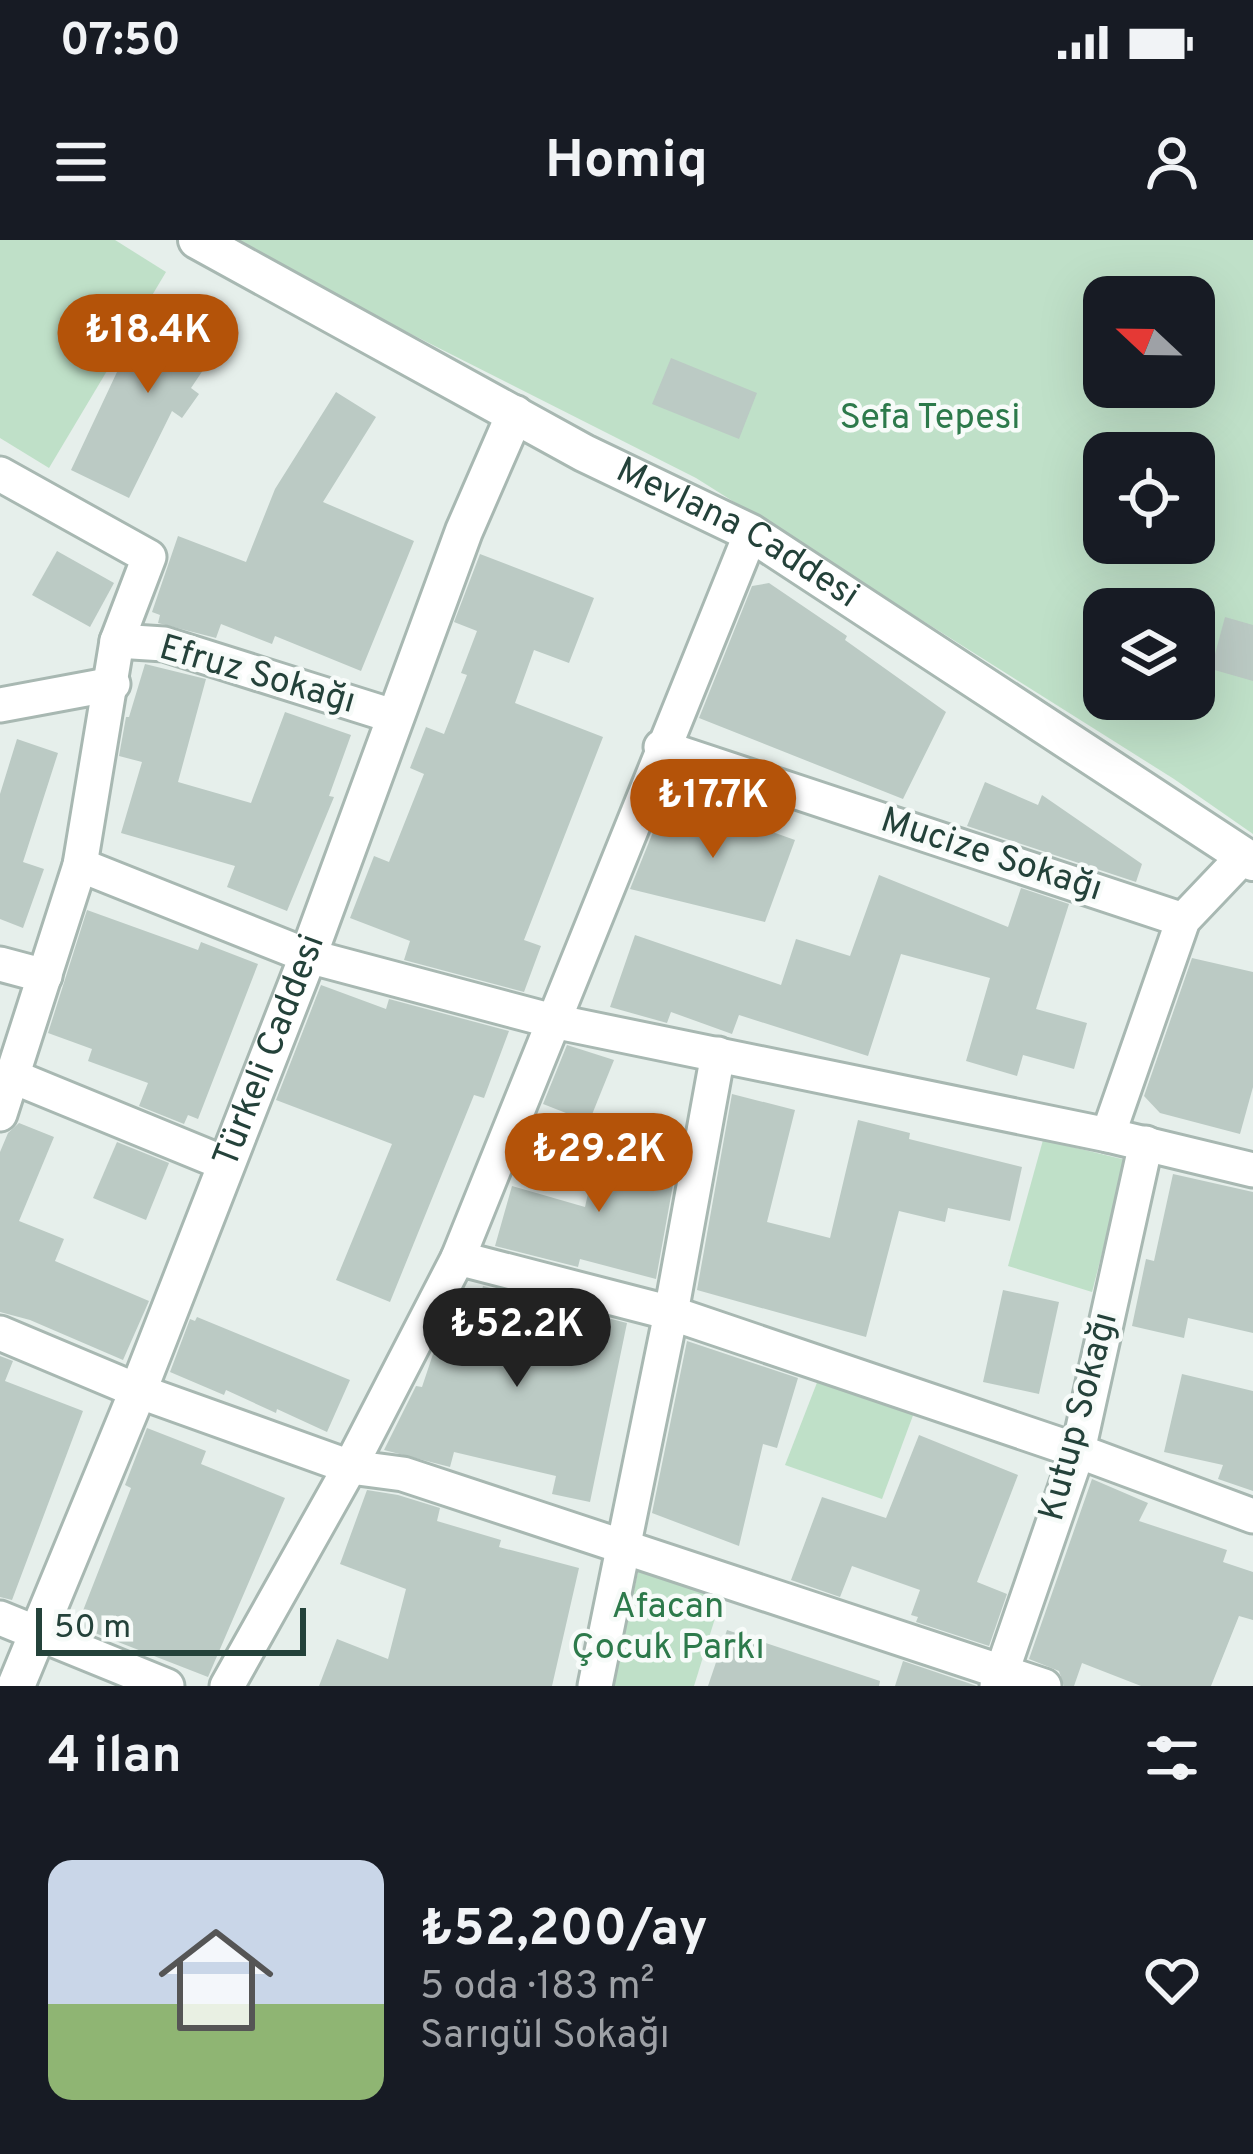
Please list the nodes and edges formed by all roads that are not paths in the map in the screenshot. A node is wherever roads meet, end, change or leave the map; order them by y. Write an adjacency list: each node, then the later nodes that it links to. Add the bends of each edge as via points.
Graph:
1 (197, 240): 2 (street, Mevlana Caddesi)
2 (514, 414): 4 (street, Mevlana Caddesi); 8 (street, Türkeli Caddesi)
3 (0, 474): 5 (street, via 148,557)
4 (751, 533): 9 (street); 10 (street, Mevlana Caddesi)
5 (117, 641): 6 (street); 8 (street, Efruz Sokağı, via 164,644)
6 (113, 684): 7 (street); 11 (street)
7 (0, 705)
8 (396, 717): 13 (street, Türkeli Caddesi)
9 (662, 747): 12 (street, Mucize Sokağı); 16 (street)
10 (1248, 860): 12 (street)
11 (80, 865): 13 (street); 15 (street)
12 (1184, 920): 20 (street)
13 (308, 956): 16 (street); 22 (street, Türkeli Caddesi)
14 (0, 964): 15 (street)
15 (45, 976): 18 (street)
16 (554, 1021): 17 (street); 24 (street)
17 (718, 1054): 20 (street); 25 (street)
18 (14, 1077): 19 (street); 22 (street)
19 (0, 1114)
20 (1108, 1135): 21 (street)
21 (1146, 1143): 23 (street); 28 (street, Kutup Sokağı)
22 (226, 1163): 27 (street, Türkeli Caddesi)
23 (1253, 1170)
24 (458, 1258): 25 (street); 29 (street)
25 (671, 1313): 28 (street); 31 (street)
26 (0, 1333): 27 (street)
27 (138, 1391): 29 (street); 33 (street, Türkeli Caddesi)
28 (1078, 1451): 30 (street); 34 (street, Kutup Sokağı)
29 (350, 1467): 31 (street, via 403,1474); 37 (street)
30 (1253, 1516)
31 (625, 1548): 34 (street); 38 (street)
32 (0, 1618): 33 (street)
33 (37, 1631): 35 (street, Türkeli Caddesi); 36 (street)
34 (999, 1679): 39 (street)
35 (16, 1686)
36 (167, 1686)
37 (227, 1686)
38 (595, 1686)
39 (1044, 1686)

